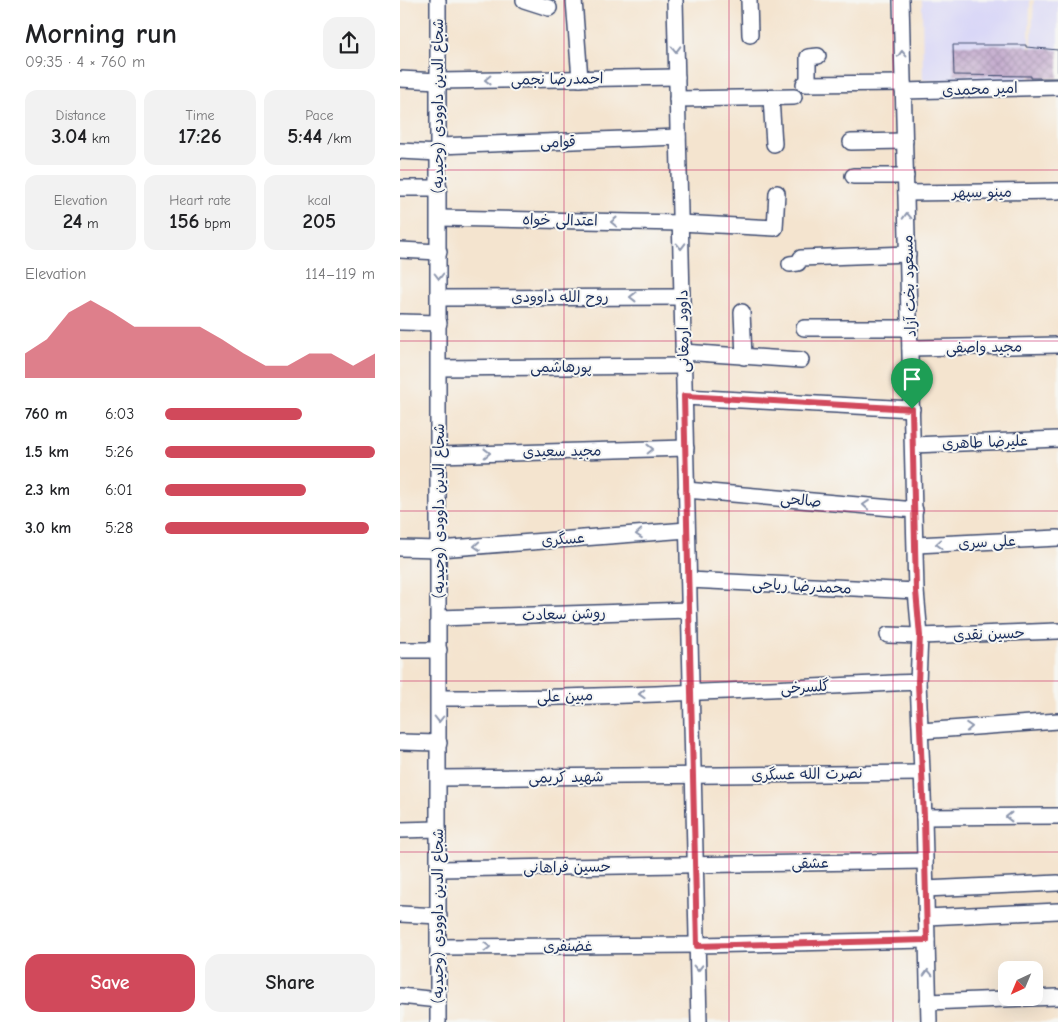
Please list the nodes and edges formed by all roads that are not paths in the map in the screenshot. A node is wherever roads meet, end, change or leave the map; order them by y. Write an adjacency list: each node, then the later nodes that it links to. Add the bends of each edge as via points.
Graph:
1 (438, 0): 13 (street, شجاع الدین داوودی (وحیدیه))
2 (524, 0): 7 (street)
3 (574, 0): 12 (street)
4 (675, 0): 10 (street, داوود ارمغانی, one-way to 10)
5 (749, 0): 8 (street)
6 (901, 0): 15 (street, مسعود بخت آزاد, one-way to 6)
7 (549, 8)
8 (750, 35)
9 (818, 56): 15 (street, امیر محمدی, via 808,57 806,84)
10 (677, 77): 12 (street, احمدرضا نجمی); 18 (street, داوود ارمغانی)
11 (400, 79): 13 (street, احمدرضا نجمی)
12 (580, 79): 13 (street, احمدرضا نجمی, one-way to 13)
13 (438, 81): 23 (street, شجاع الدین داوودی (وحیدیه))
14 (1058, 86): 15 (street, امیر محمدی)
15 (903, 87): 20 (street, مسعود بخت آزاد)
16 (794, 97): 17 (street)
17 (771, 98): 18 (street); 22 (street)
18 (677, 99): 19 (street, داوود ارمغانی)
19 (678, 137): 23 (street, قوامی); 33 (street, داوود ارمغانی)
20 (905, 141): 21 (street); 26 (street, مسعود بخت آزاد)
21 (850, 142)
22 (774, 144)
23 (439, 150): 24 (street, قوامی); 28 (street, شجاع الدین داوودی (وحیدیه))
24 (400, 152)
25 (854, 176): 26 (street)
26 (906, 176): 31 (street, مسعود بخت آزاد)
27 (400, 188): 28 (street)
28 (439, 188): 32 (street, شجاع الدین داوودی (وحیدیه))
29 (1058, 191): 31 (street, مینو سپهر)
30 (777, 193): 33 (street, اعتدالی خواه, via 775,228)
31 (906, 193): 36 (street, مسعود بخت آزاد, one-way to 31)
32 (439, 218): 33 (street, اعتدالی خواه, one-way to 32); 35 (street, شجاع الدین داوودی (وحیدیه))
33 (680, 223): 38 (street, داوود ارمغانی, one-way to 38)
34 (400, 250): 35 (street)
35 (439, 252): 39 (street, شجاع الدین داوودی (وحیدیه), one-way to 39)
36 (908, 254): 37 (street, via 801,258 798,263); 44 (street, مسعود بخت آزاد)
37 (790, 264)
38 (682, 296): 39 (street, روح الله داوودی, one-way to 39); 48 (street, داوود ارمغانی)
39 (439, 298): 42 (street, شجاع الدین داوودی (وحیدیه))
40 (742, 312): 47 (street)
41 (400, 322): 42 (street)
42 (439, 322): 50 (street, شجاع الدین داوودی (وحیدیه))
43 (804, 328): 44 (street)
44 (910, 328): 46 (street, مسعود بخت آزاد)
45 (1058, 345): 46 (street, مجید واصفی)
46 (910, 348): 52 (street, مسعود بخت آزاد)
47 (744, 357): 48 (street, پورهاشمی); 49 (street, پورهاشمی)
48 (683, 359): 50 (street, پورهاشمی); 51 (street, داوود ارمغانی)
49 (801, 360)
50 (439, 368): 56 (street, شجاع الدین داوودی (وحیدیه))
51 (684, 396): 52 (street); 55 (street, داوود ارمغانی)
52 (912, 409): 54 (street, مسعود بخت آزاد)
53 (1058, 439): 54 (street, علیرضا طاهری)
54 (913, 445): 58 (street, مسعود بخت آزاد)
55 (686, 448): 56 (street, مجید سعیدی, one-way to 55); 57 (street, داوود ارمغانی)
56 (439, 455): 63 (street, شجاع الدین داوودی (وحیدیه))
57 (686, 490): 58 (street, صالحی, one-way to 57); 59 (street, داوود ارمغانی)
58 (915, 510): 61 (street, مسعود بخت آزاد)
59 (688, 530): 63 (street, عسگری, one-way to 63); 64 (street, داوود ارمغانی)
60 (1058, 538): 61 (street, علی سری, one-way to 61)
61 (916, 545): 65 (street, مسعود بخت آزاد)
62 (400, 548): 63 (street, عسگری)
63 (439, 549): 67 (street, شجاع الدین داوودی (وحیدیه))
64 (688, 580): 65 (street, محمدرضا ریاحی); 66 (street, داوود ارمغانی)
65 (916, 591): 70 (street, مسعود بخت آزاد)
66 (689, 610): 67 (street, روشن سعادت); 74 (street, داوود ارمغانی)
67 (439, 618): 72 (street, شجاع الدین داوودی (وحیدیه))
68 (1058, 631): 70 (street, حسین نقدی)
69 (888, 635): 70 (street, حسین نقدی)
70 (920, 636): 73 (street, مسعود بخت آزاد)
71 (400, 650): 72 (street)
72 (439, 650): 75 (street, شجاع الدین داوودی (وحیدیه))
73 (918, 682): 74 (street, گلسرخی); 77 (street, مسعود بخت آزاد)
74 (691, 692): 75 (street, مبین علی, one-way to 75); 81 (street, داوود ارمغانی)
75 (439, 698): 79 (street, شجاع الدین داوودی (وحیدیه), one-way to 79)
76 (1058, 721): 77 (street, one-way to 76)
77 (921, 731): 80 (street, مسعود بخت آزاد)
78 (400, 742): 79 (street)
79 (438, 743): 82 (street, شجاع الدین داوودی (وحیدیه))
80 (922, 772): 81 (street, نصرت الله عسگری); 84 (street, مسعود بخت آزاد)
81 (693, 775): 82 (street, شهید کریمی); 88 (street, داوود ارمغانی)
82 (438, 778): 85 (street, شجاع الدین داوودی (وحیدیه))
83 (1058, 816): 84 (street, one-way to 84)
84 (924, 817): 87 (street, مسعود بخت آزاد)
85 (438, 829): 86 (street); 89 (street, شجاع الدین داوودی (وحیدیه))
86 (400, 830)
87 (925, 861): 88 (street, عشقی); 91 (street, مسعود بخت آزاد)
88 (695, 865): 89 (street, حسین فراهانی); 97 (street, داوود ارمغانی)
89 (438, 869): 94 (street, شجاع الدین داوودی (وحیدیه))
90 (1058, 883): 91 (street)
91 (926, 889): 95 (street, مسعود بخت آزاد)
92 (1058, 911): 95 (street)
93 (400, 914): 94 (street)
94 (438, 916): 98 (street, شجاع الدین داوودی (وحیدیه))
95 (926, 918): 96 (street, مسعود بخت آزاد)
96 (927, 940): 97 (street, غضنفری); 102 (street, مسعود بخت آزاد, one-way to 96)
97 (697, 946): 98 (street, غضنفری, one-way to 97); 104 (street, داوود ارمغانی, one-way to 104)
98 (438, 948): 101 (street, شجاع الدین داوودی (وحیدیه))
99 (400, 996): 101 (street)
100 (1058, 997): 102 (street)
101 (438, 1000): 103 (street, شجاع الدین داوودی (وحیدیه))
102 (928, 1002): 105 (street, مسعود بخت آزاد)
103 (438, 1022)
104 (699, 1022)
105 (929, 1022)

